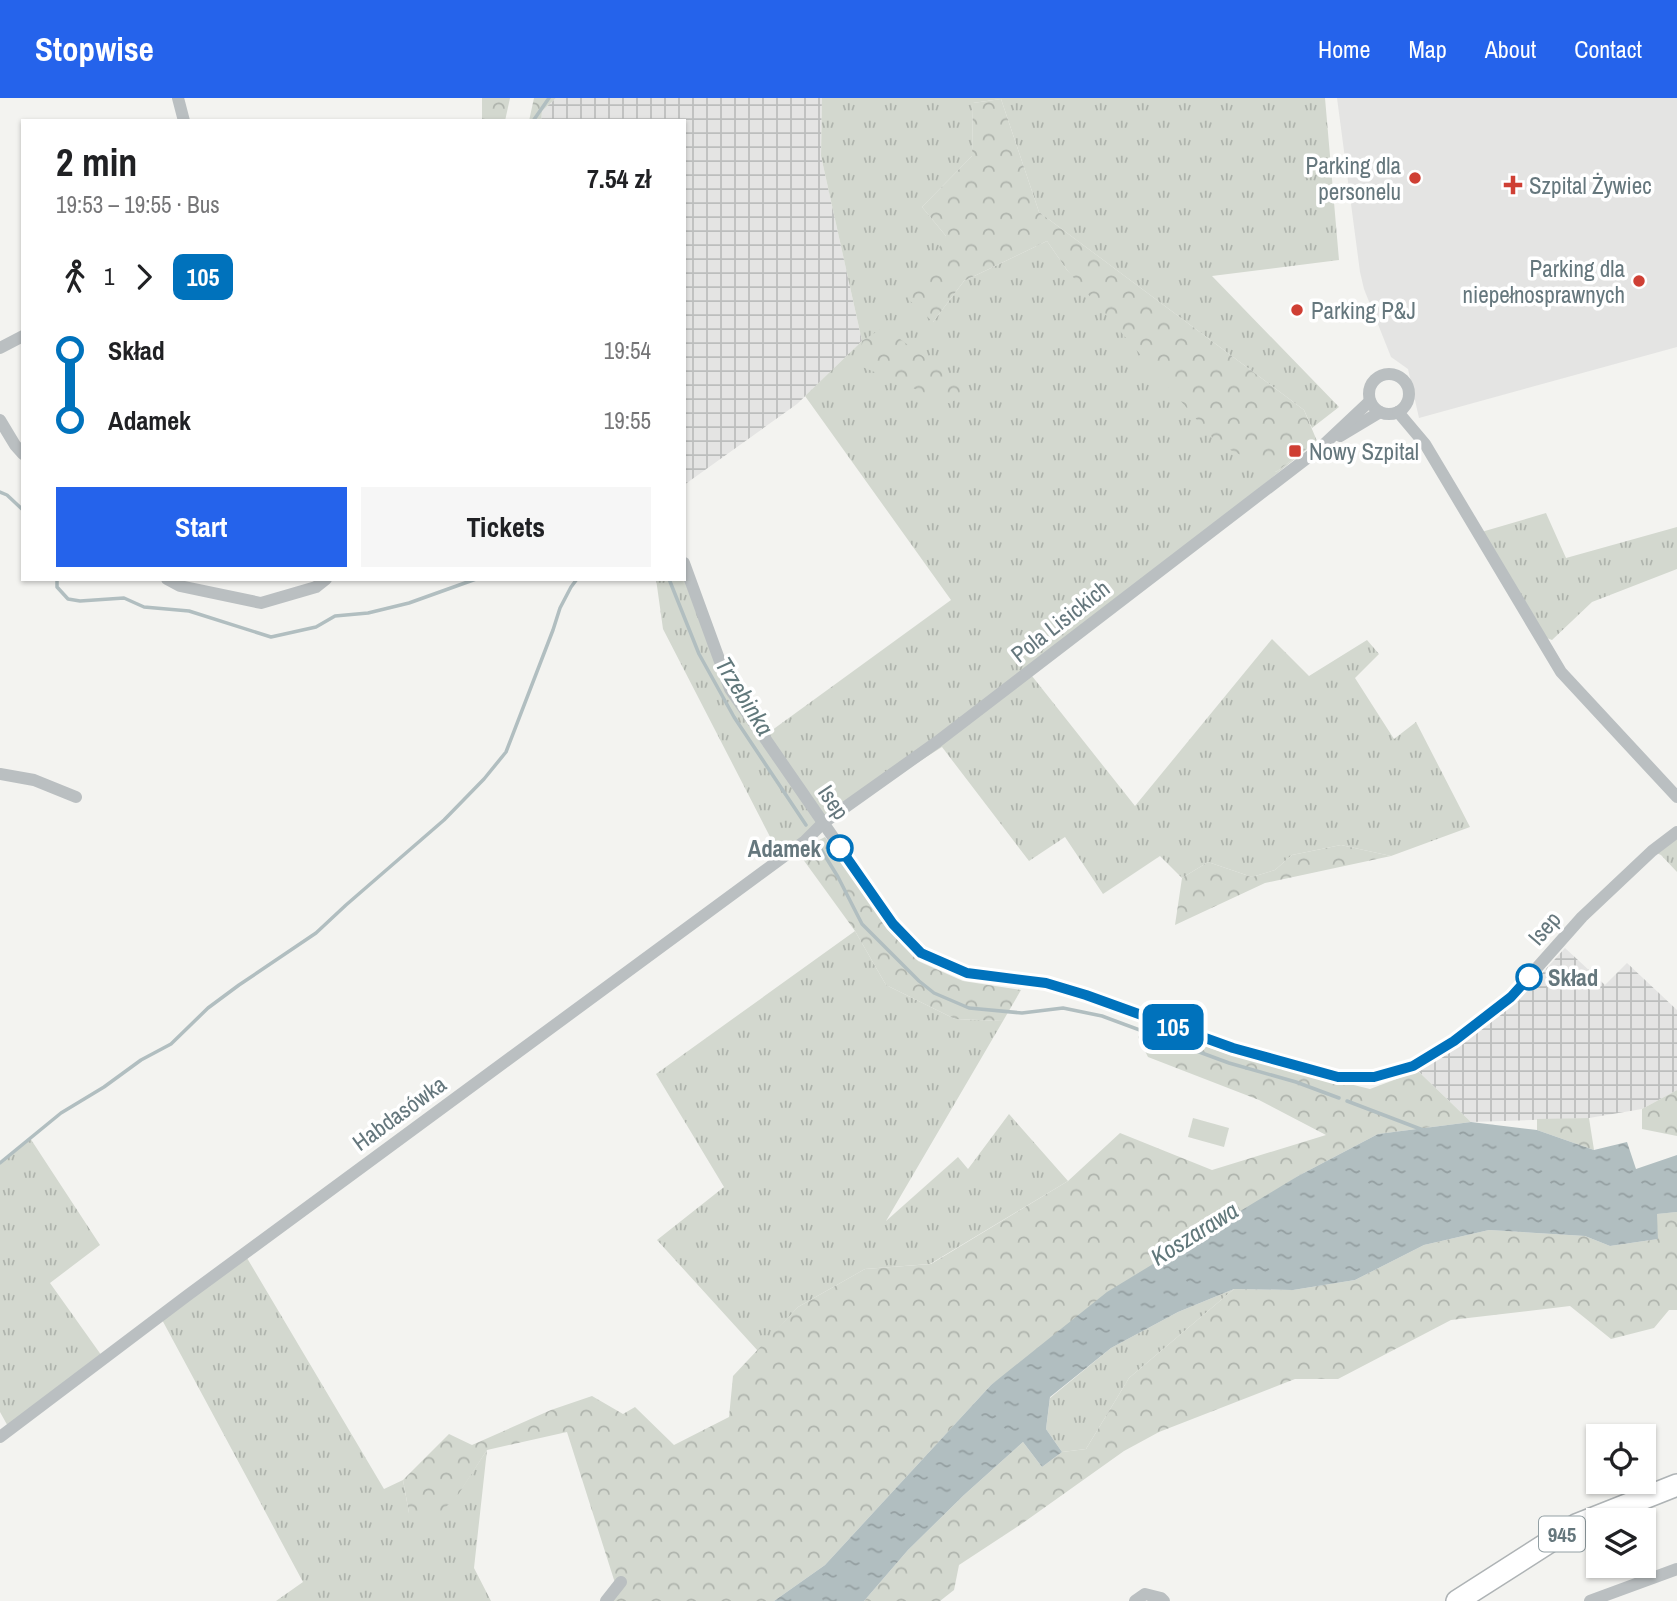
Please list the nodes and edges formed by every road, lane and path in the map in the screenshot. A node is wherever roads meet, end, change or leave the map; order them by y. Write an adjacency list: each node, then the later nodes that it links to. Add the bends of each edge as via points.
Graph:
1 (178, 98): 2 (street)
2 (183, 119)
3 (21, 338): 4 (street)
4 (0, 347)
5 (1370, 401): 6 (street); 7 (street, via 1373,382 1383,375 1396,375 1409,390 1407,402); 9 (street, Pola Lisickich)
6 (1380, 412): 7 (street); 9 (street, Pola Lisickich)
7 (1398, 412): 16 (street, via 1425,444 1561,672)
8 (0, 420): 10 (street)
9 (1319, 449): 17 (street, Pola Lisickich, via 937,742)
10 (21, 452)
11 (686, 568): 17 (street, Isep, via 730,689)
12 (171, 581): 13 (street, via 261,603)
13 (324, 581)
14 (0, 774): 15 (street, via 34,780)
15 (76, 797)
16 (1677, 797)
17 (823, 823): 18 (street, Isep, via 893,924 921,953 967,973 1046,983 1233,1048 1338,1077 1374,1077 1413,1066 1454,1041 1511,997 1582,917); 19 (street, Habdasówka, via 805,841)
18 (1677, 832)
19 (0, 1437)
20 (1677, 1485): 26 (main road, 945, via 1576,1525)
21 (1677, 1569): 27 (street)
22 (621, 1582): 23 (street)
23 (606, 1601)
24 (1135, 1601): 25 (street, via 1145,1594)
25 (1164, 1601)
26 (1457, 1601)
27 (1590, 1601)

